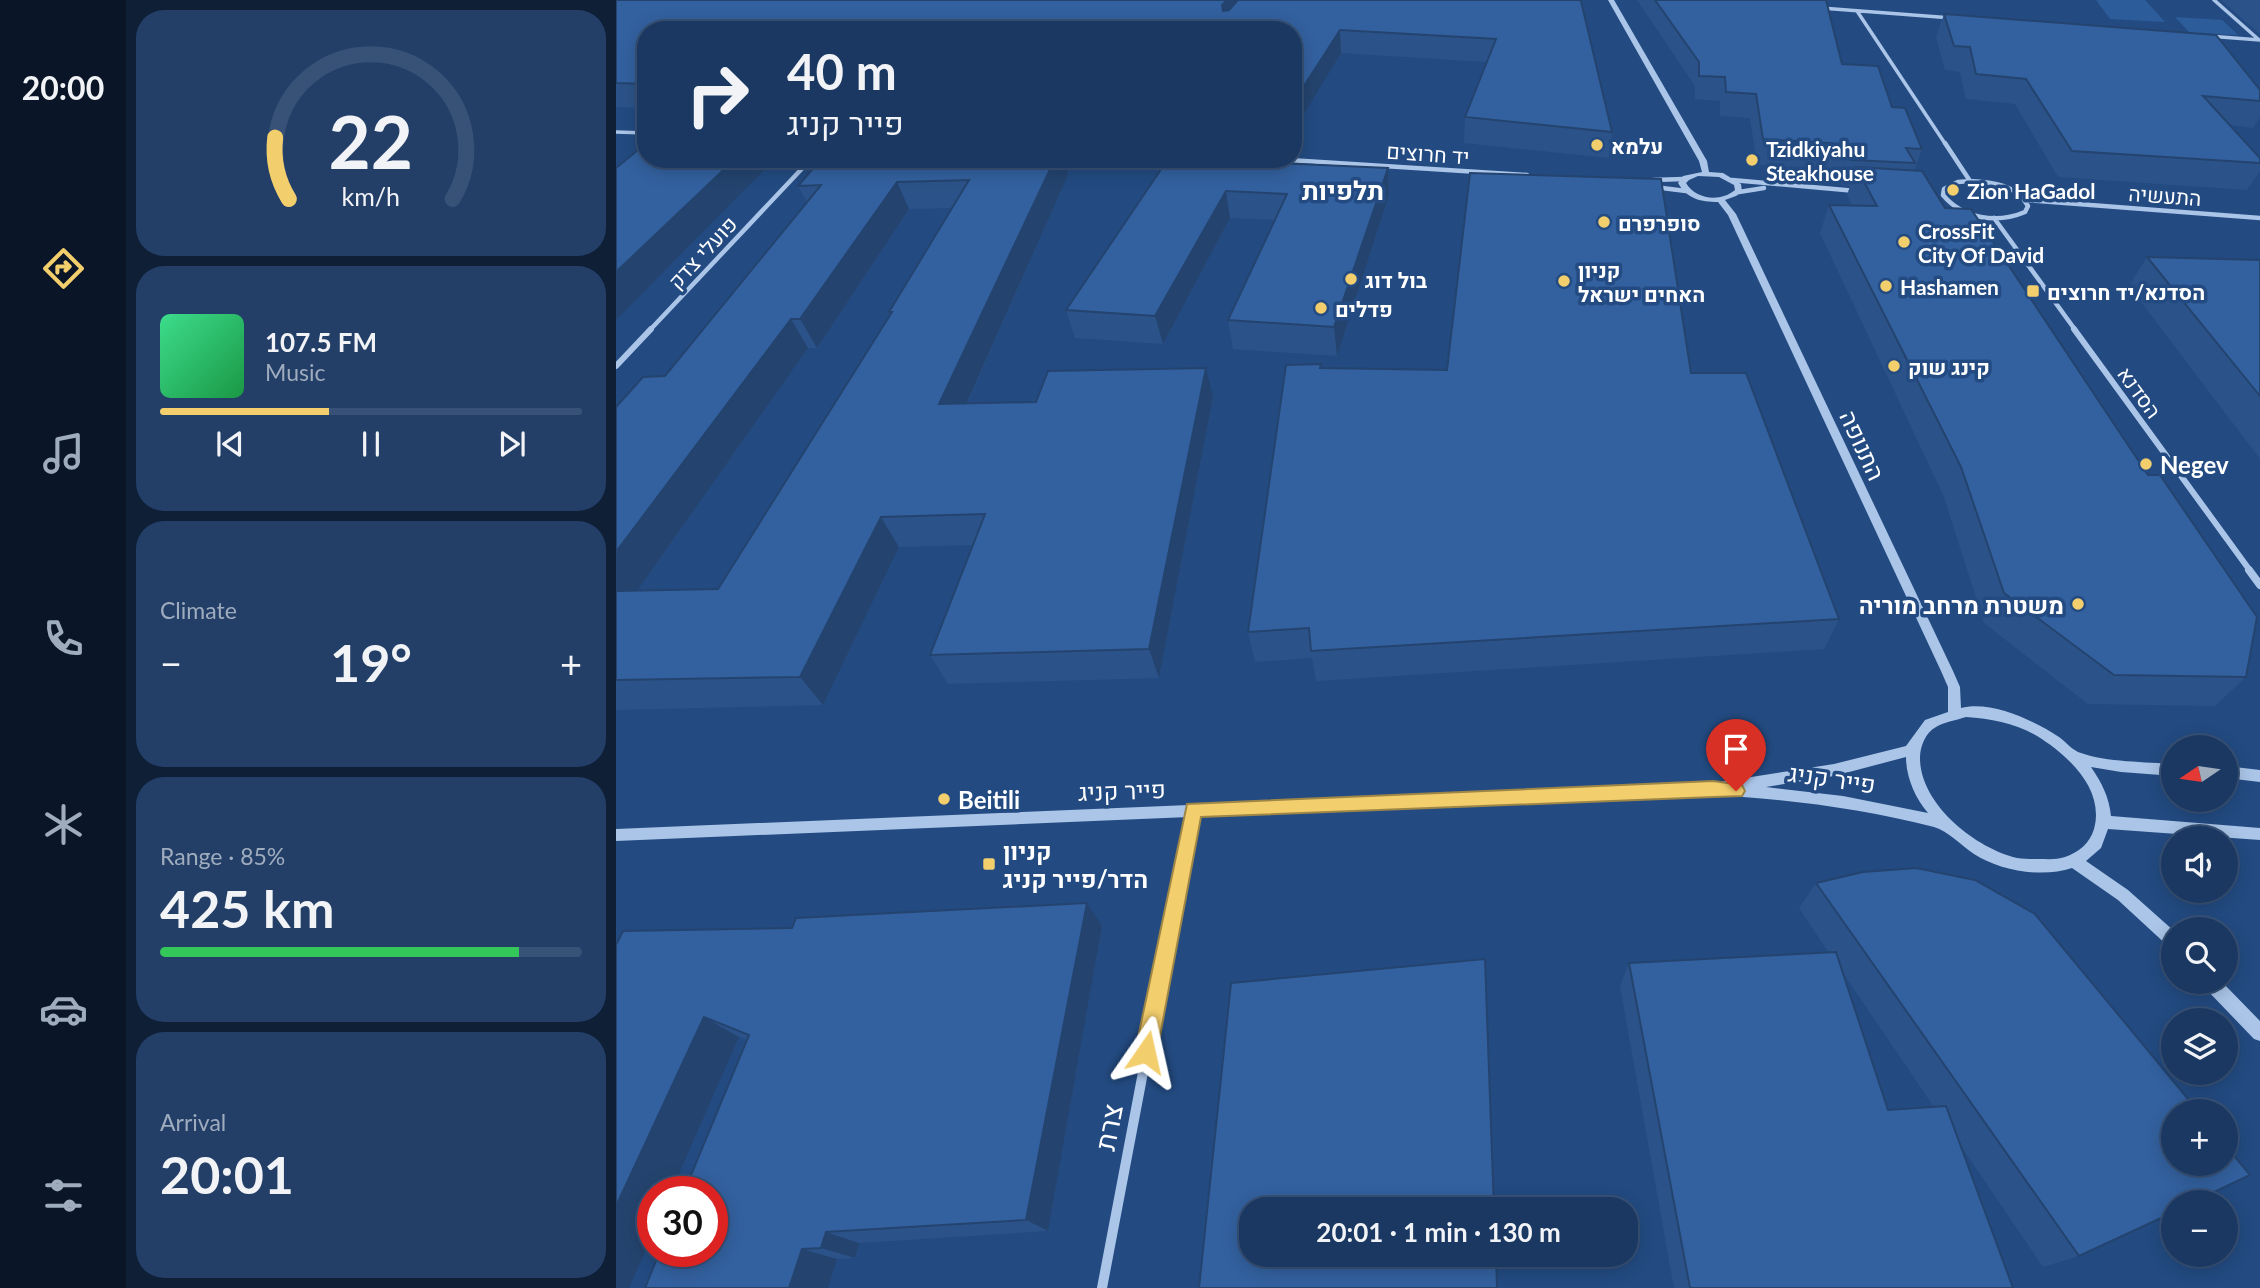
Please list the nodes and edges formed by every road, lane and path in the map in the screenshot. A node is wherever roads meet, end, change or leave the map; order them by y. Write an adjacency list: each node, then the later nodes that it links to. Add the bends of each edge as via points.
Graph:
1 (1611, 0): 12 (street, via 1703,161)
2 (2214, 0): 7 (street)
3 (1811, 8): 4 (street)
4 (1857, 11): 5 (street); 17 (street)
5 (1955, 18)
6 (2200, 36): 7 (street)
7 (2260, 40)
8 (616, 132): 9 (street)
9 (637, 133)
10 (1302, 161): 13 (street, יד חרוצים)
11 (803, 168): 29 (street, פועלי צדק)
12 (1706, 174): 14 (street); 16 (street)
13 (1541, 176)
14 (1684, 179): 15 (street); 20 (street)
15 (1651, 180)
16 (1732, 180): 19 (street); 22 (street)
17 (1970, 181): 24 (street, via 1949,184); 26 (street, via 1997,184)
18 (1651, 187): 20 (street)
19 (1789, 187): 21 (street); 22 (street)
20 (1686, 191): 25 (street)
21 (1866, 191)
22 (1739, 192): 25 (street)
23 (1931, 195): 24 (street)
24 (1944, 196): 27 (street, via 1965,212)
25 (1720, 200): 31 (street, התנופה, via 1732,214 1947,671 1954,687)
26 (2026, 200): 27 (street, via 2025,212 2018,216); 28 (street, התעשיה)
27 (1994, 218): 30 (street, הסדנא)
28 (2260, 218)
29 (616, 366)
30 (2260, 585)
31 (1955, 714): 32 (street, via 1928,727); 33 (street, via 1990,714 2029,726)
32 (1913, 750): 37 (street, פייר קניג, via 1834,769); 40 (street, via 1919,791)
33 (2074, 758): 34 (street); 39 (street, via 2101,800)
34 (2161, 768)
35 (2238, 773): 36 (street)
36 (2260, 776)
37 (1713, 789): 38 (street, פייר קניג); 40 (street, פייר קניג, via 1884,808)
38 (1193, 810): 41 (street, פייר קניג); 47 (street, צרת)
39 (2103, 822): 42 (street); 43 (street, via 2097,841)
40 (1942, 824): 43 (street, via 1980,851 2008,862 2050,867)
41 (616, 835)
42 (2260, 835)
43 (2074, 861): 44 (street, via 2123,895)
44 (2161, 930)
45 (2223, 994): 46 (street)
46 (2260, 1033)
47 (1102, 1288)

